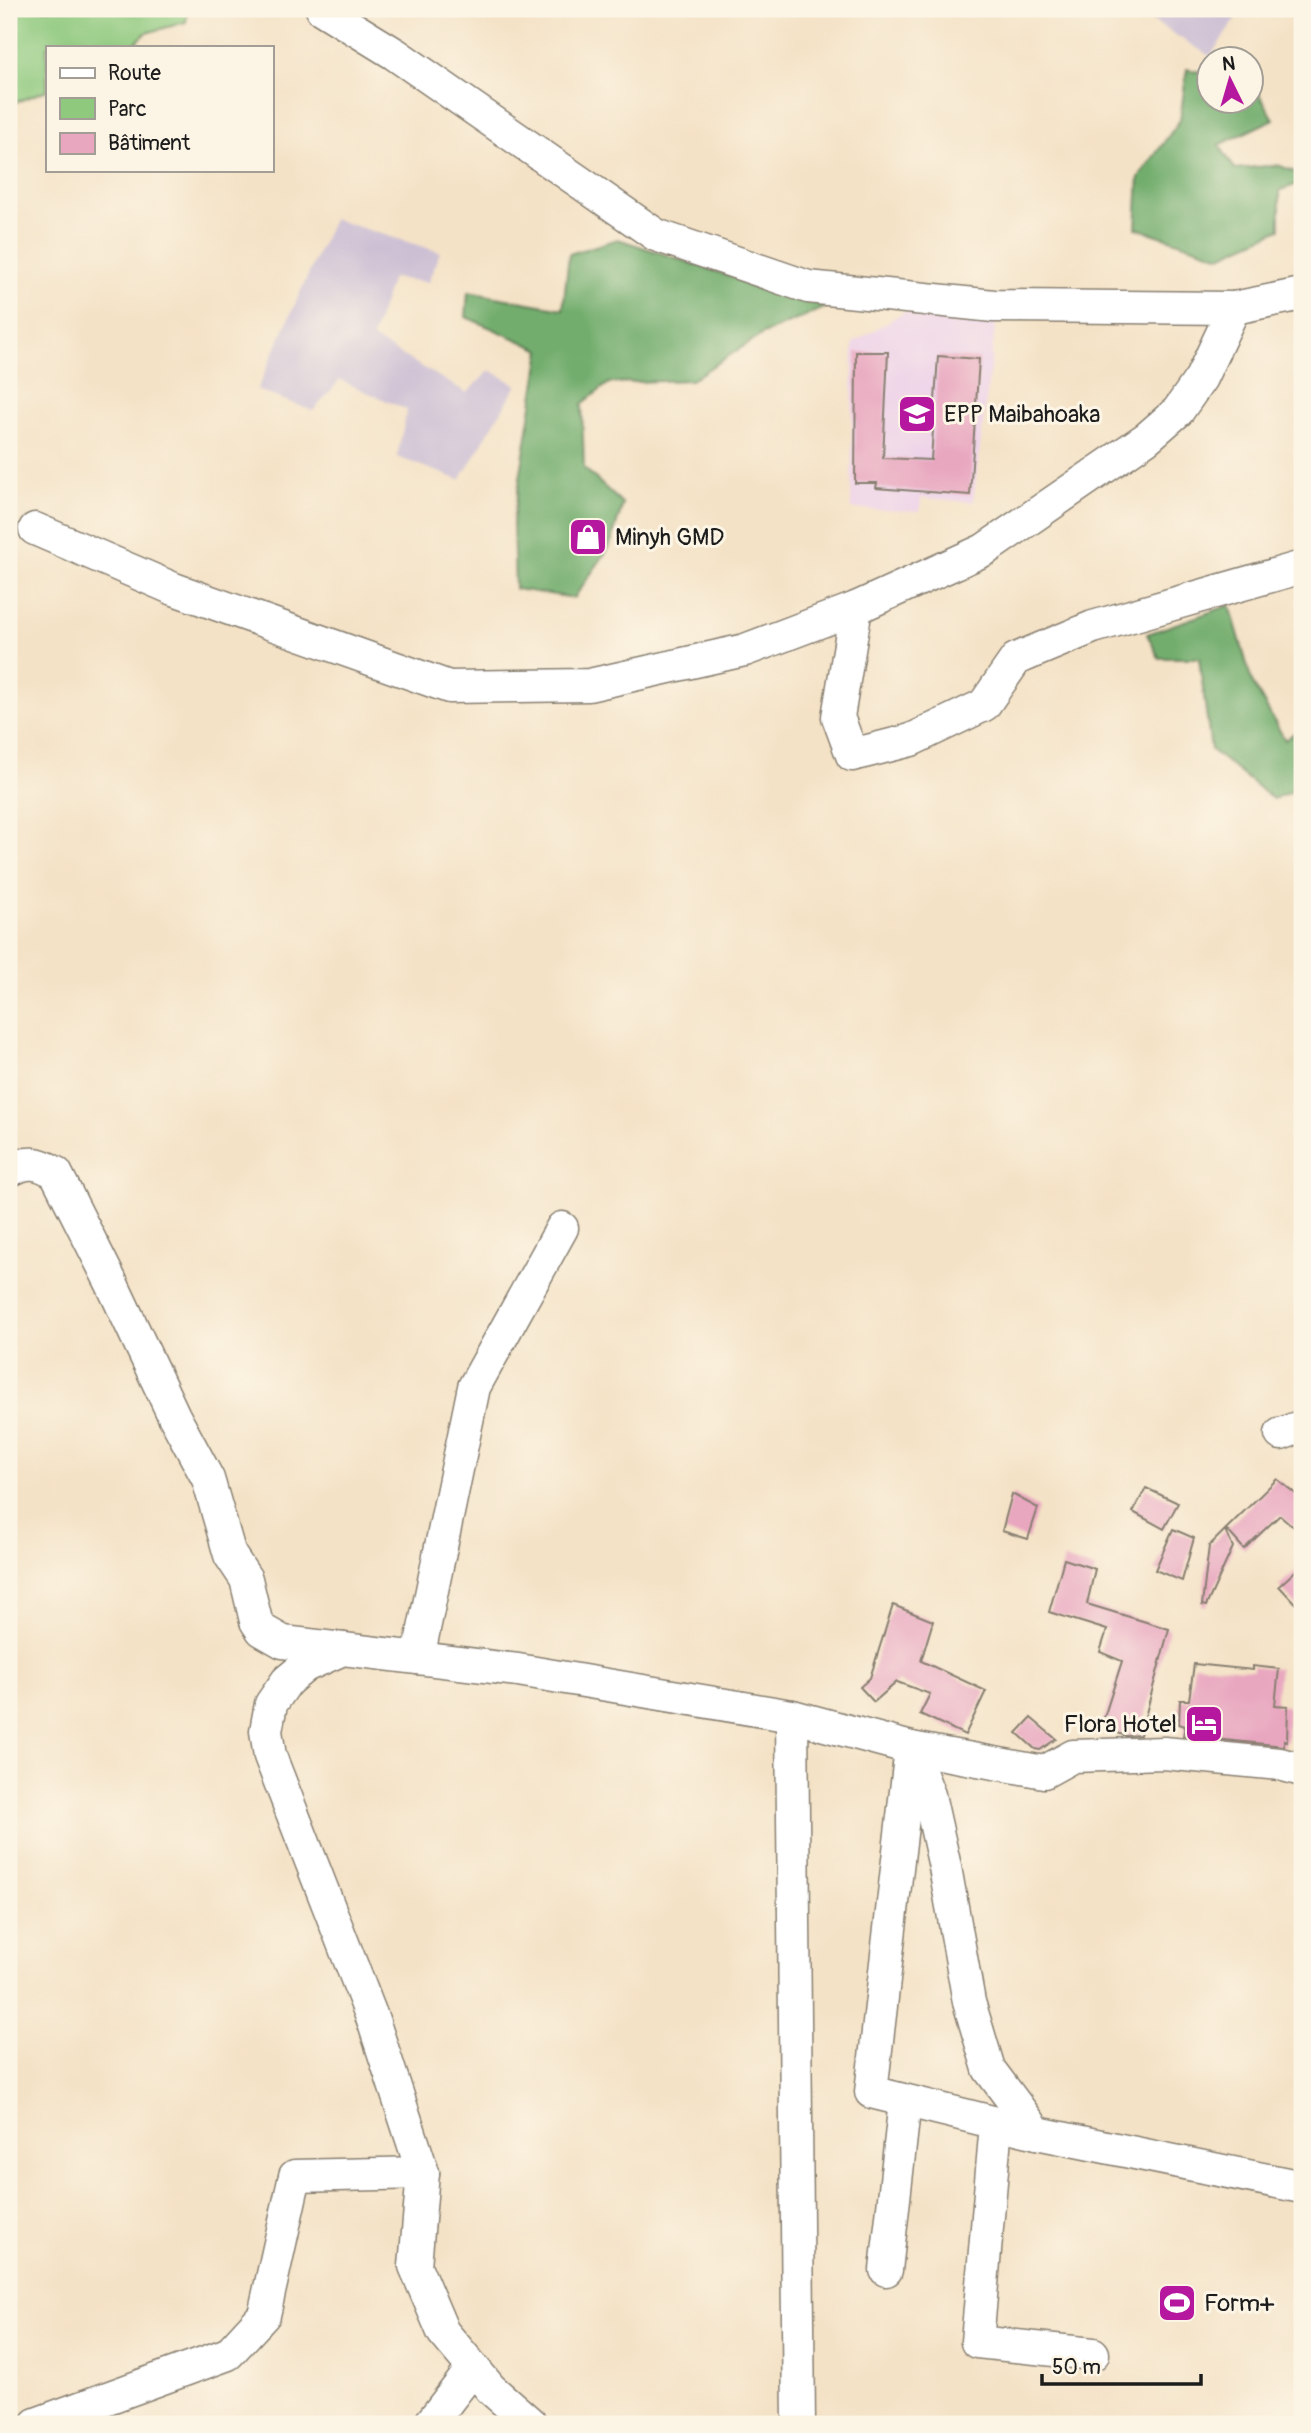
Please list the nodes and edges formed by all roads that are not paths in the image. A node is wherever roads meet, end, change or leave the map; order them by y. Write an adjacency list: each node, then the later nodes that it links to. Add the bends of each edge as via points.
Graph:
1 (322, 9): 3 (street, via 395,54 656,235 808,286 993,306)
2 (1302, 294): 3 (street)
3 (1234, 308): 6 (street, via 1201,378 1178,411 1147,438 984,550)
4 (35, 529): 6 (street, via 174,589 449,687 589,685 745,650)
5 (1302, 567): 6 (street, via 1093,627 1016,659 984,705 911,740 852,755 838,718)
6 (856, 608)
7 (9, 1171): 9 (street, via 30,1162 55,1173 208,1479 230,1555 246,1579 262,1630 283,1642)
8 (562, 1228): 10 (street, via 474,1387)
9 (343, 1649): 10 (street); 17 (street, via 305,1666 287,1681 271,1704 266,1731 270,1756 373,2020)
10 (418, 1658): 11 (street)
11 (792, 1716): 12 (street); 25 (street)
12 (911, 1748): 13 (street, via 1044,1772 1073,1756 1164,1753); 14 (street, via 871,2092); 16 (street, via 929,1796 969,2002 989,2069)
13 (1302, 1770)
14 (905, 2101): 15 (street); 19 (street)
15 (996, 2124): 16 (street); 20 (street, via 977,2342)
16 (1037, 2133): 18 (street)
17 (423, 2173): 21 (street, via 415,2266 443,2332); 22 (street, via 295,2176 264,2315 228,2354)
18 (1302, 2187)
19 (886, 2270)
20 (1093, 2354)
21 (473, 2368): 23 (street); 24 (street)
22 (36, 2424)
23 (430, 2424)
24 (531, 2424)
25 (799, 2424)

